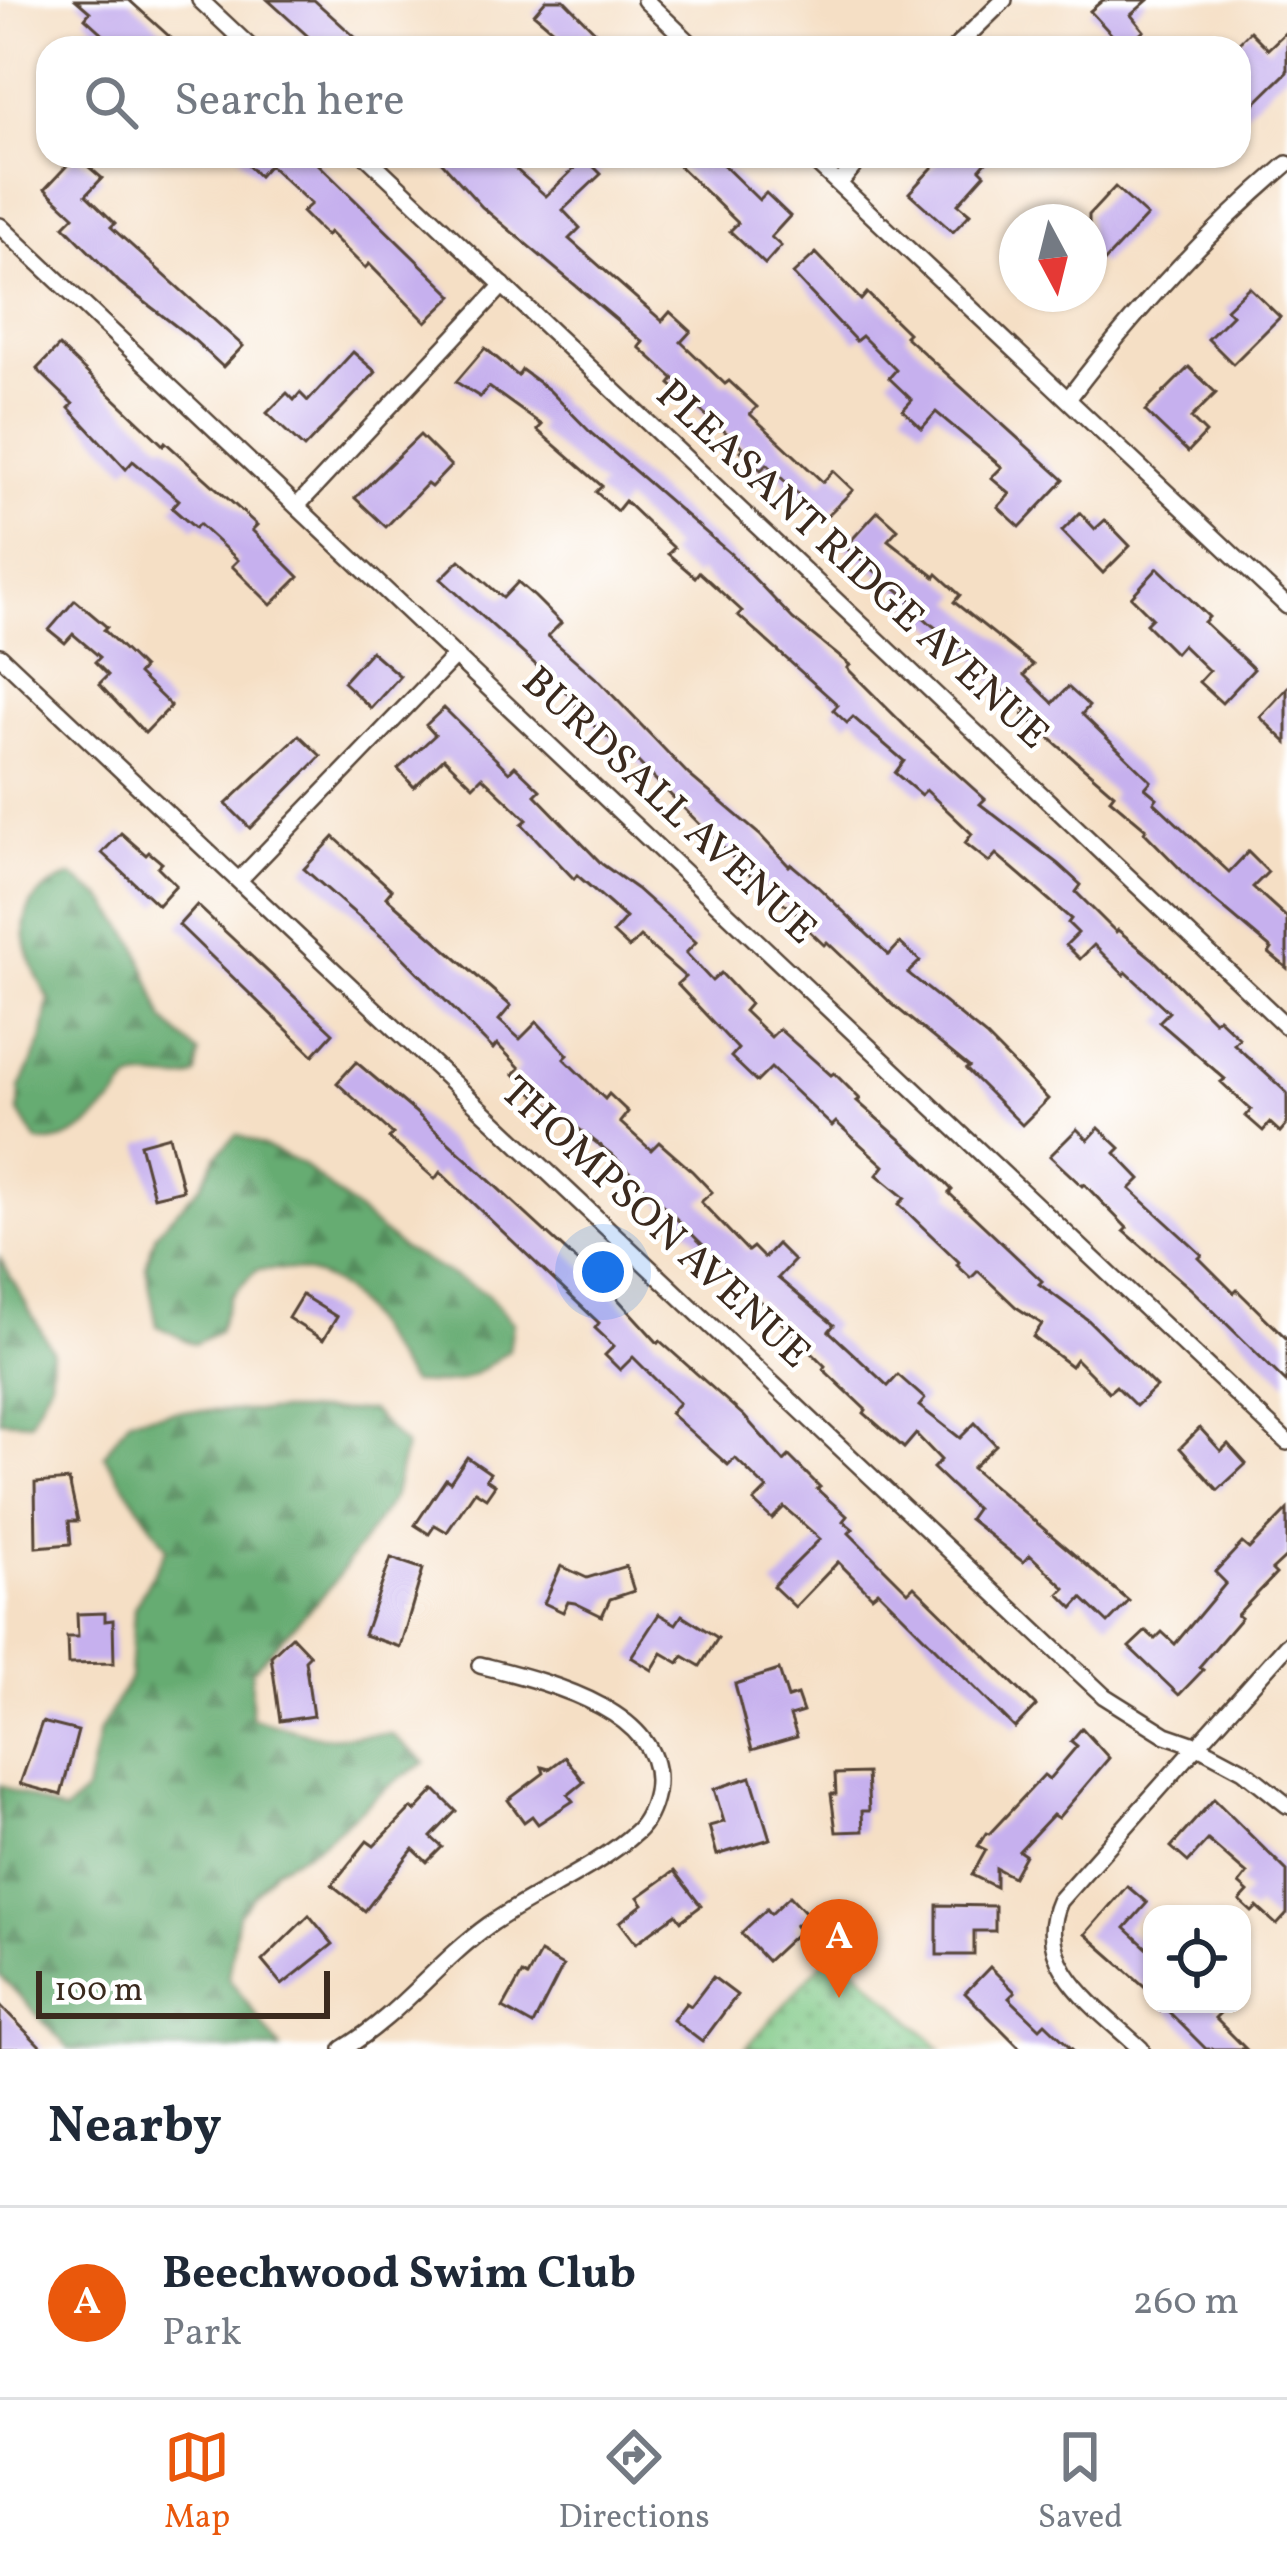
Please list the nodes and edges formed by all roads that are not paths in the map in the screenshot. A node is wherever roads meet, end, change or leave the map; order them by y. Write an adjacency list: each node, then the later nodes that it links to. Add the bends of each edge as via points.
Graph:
1 (200, 0): 4 (street)
2 (645, 0): 5 (street)
3 (1004, 0): 6 (street)
4 (238, 36)
5 (682, 36)
6 (968, 36)
7 (1287, 164): 14 (street, via 1155,292)
8 (379, 168): 13 (street, PLEASANT RIDGE AVENUE)
9 (822, 168): 11 (street)
10 (852, 168): 11 (street)
11 (839, 184): 14 (street)
12 (0, 226): 15 (street, BURDSALL AVENUE)
13 (503, 285): 15 (street); 20 (street, PLEASANT RIDGE AVENUE)
14 (1069, 399): 16 (street)
15 (296, 506): 18 (street, BURDSALL AVENUE)
16 (1287, 606)
17 (0, 656): 19 (street, THOMPSON AVENUE)
18 (453, 658): 19 (street); 21 (street, BURDSALL AVENUE)
19 (239, 880): 24 (street, THOMPSON AVENUE, via 1054,1651 1104,1696)
20 (1287, 1027)
21 (1287, 1442)
22 (1287, 1645): 24 (street)
23 (480, 1664): 26 (street, via 567,1688 627,1723 655,1762 653,1805 636,1832 487,1926 402,2007)
24 (1198, 1746): 25 (street, THOMPSON AVENUE); 27 (street, via 1059,1901 1051,1931 1058,1965)
25 (1287, 1805)
26 (343, 2049)
27 (1141, 2049)

